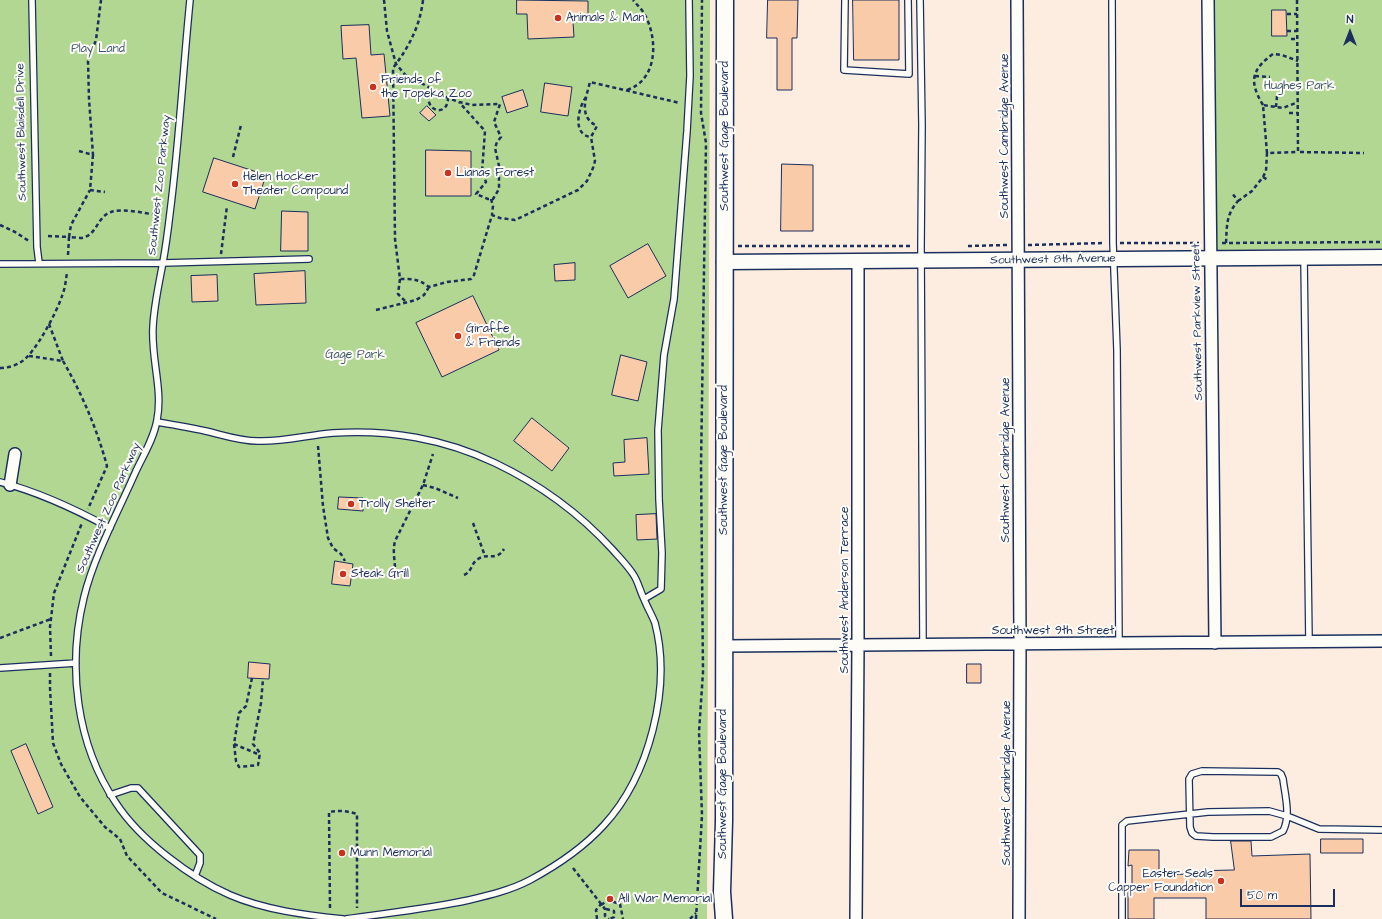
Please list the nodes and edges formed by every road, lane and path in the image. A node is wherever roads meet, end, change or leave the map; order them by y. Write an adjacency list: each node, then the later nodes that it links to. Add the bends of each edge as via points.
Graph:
1 (32, 0): 68 (lane, Southwest Blaisdell Drive)
2 (101, 0): 45 (path, via 96,40 88,62)
3 (190, 0): 80 (lane, Southwest Zoo Parkway)
4 (384, 0): 24 (path, via 387,32)
5 (423, 0): 24 (path, via 421,16 406,51)
6 (633, 0): 28 (path, via 647,21 653,40 653,55 646,75 638,85)
7 (689, 0): 104 (lane, via 690,76 687,123 674,299 664,355 658,430 661,589)
8 (702, 0): 65 (path, via 701,113 706,143)
9 (725, 0): 69 (main road, Southwest Gage Boulevard)
10 (845, 0): 11 (lane, via 844,70 909,74)
11 (908, 0)
12 (920, 0): 66 (lane)
13 (1017, 0): 64 (street, Southwest Cambridge Avenue)
14 (1112, 0): 61 (lane)
15 (1208, 0): 62 (street, Southwest Parkview Street)
16 (1297, 0): 18 (path)
17 (1287, 14): 18 (path)
18 (1297, 14): 20 (path)
19 (1287, 31): 20 (path)
20 (1297, 31): 22 (path)
21 (1291, 39): 22 (path)
22 (1297, 39): 23 (path)
23 (1298, 62): 25 (path, via 1273,54 1258,67); 33 (path)
24 (396, 64): 27 (path, via 408,78); 83 (path, via 393,68 395,239)
25 (1255, 76): 26 (path); 35 (path, via 1253,84)
26 (1270, 77)
27 (431, 88): 31 (path); 31 (path, via 428,100 435,110 445,108)
28 (627, 91): 29 (path, via 590,82); 34 (path)
29 (587, 96): 40 (path, via 586,114 591,123 597,126); 40 (path, via 580,109 579,125 581,132)
30 (1277, 96): 36 (path)
31 (448, 98): 32 (path)
32 (459, 102): 52 (path, via 485,131 482,172 486,182 476,194); 52 (path, via 472,105 500,104 494,122 501,137 495,148 499,166 499,189)
33 (1298, 102): 36 (path, via 1283,108); 38 (path)
34 (683, 103)
35 (1263, 105): 36 (path); 42 (path)
36 (1276, 107)
37 (1289, 113): 38 (path)
38 (1298, 113): 43 (path)
39 (241, 126): 46 (path)
40 (591, 137): 56 (path, via 595,161 591,175 578,190 515,220)
41 (80, 151): 45 (path)
42 (1267, 152): 43 (path); 47 (path)
43 (1298, 152): 44 (path)
44 (1364, 152)
45 (93, 155): 49 (path)
46 (233, 157)
47 (1263, 177): 48 (path); 53 (path, via 1252,191)
48 (1268, 180)
49 (90, 190): 50 (path); 59 (path, via 71,225)
50 (105, 192)
51 (1232, 193): 53 (path)
52 (491, 199): 56 (path)
53 (1238, 200): 63 (path, via 1231,208 1227,219)
54 (227, 206): 74 (path)
55 (157, 215): 59 (path, via 109,212 99,221 94,231 84,238)
56 (492, 215): 84 (path, via 471,279)
57 (0, 226): 68 (path, via 15,232)
58 (48, 236): 59 (path)
59 (69, 237): 82 (path)
60 (1382, 242): 63 (path)
61 (1113, 243): 62 (path); 64 (path); 75 (lane)
62 (1210, 243): 63 (path); 73 (street, Southwest Parkview Street)
63 (1226, 243)
64 (1018, 245): 67 (path); 77 (street, Southwest Cambridge Avenue)
65 (704, 246): 69 (path); 131 (path, via 701,465 703,672 699,732 702,815)
66 (921, 246): 69 (path); 76 (lane)
67 (966, 246)
68 (38, 247): 79 (lane, Southwest Blaisdell Drive)
69 (724, 254): 78 (street, Southwest 8th Avenue); 113 (main road, Southwest Gage Boulevard)
70 (1382, 257): 71 (street, Southwest 8th Avenue)
71 (1304, 258): 73 (street, Southwest 8th Avenue); 107 (lane)
72 (309, 259): 74 (lane)
73 (1211, 259): 75 (street, Southwest 8th Avenue); 110 (street, Southwest Parkview Street)
74 (220, 260): 80 (lane)
75 (1114, 260): 77 (street, Southwest 8th Avenue); 111 (lane)
76 (921, 261): 77 (street, Southwest 8th Avenue); 78 (street, Southwest 8th Avenue); 112 (lane)
77 (1017, 261): 109 (street, Southwest Cambridge Avenue)
78 (858, 262): 114 (street, Southwest Anderson Terrace)
79 (39, 263): 81 (lane); 82 (lane)
80 (163, 263): 82 (lane); 90 (lane, Southwest Zoo Parkway, via 153,329 159,396)
81 (0, 264)
82 (68, 264): 87 (path, via 63,295)
83 (400, 279): 84 (path, via 419,280); 85 (path, via 398,294)
84 (429, 287): 85 (path, via 424,295)
85 (406, 302): 86 (path)
86 (376, 310)
87 (48, 323): 88 (path); 88 (path, via 63,361)
88 (29, 356): 89 (path, via 13,366)
89 (0, 368)
90 (157, 422): 98 (lane, Southwest Zoo Parkway, via 149,445); 104 (lane, via 257,441 331,433 387,433 429,440 470,452 528,481 576,515 634,575)
91 (318, 446): 101 (path, via 328,538)
92 (15, 454): 94 (street)
93 (433, 454): 95 (path)
94 (5, 483): 98 (lane, via 62,503)
95 (422, 485): 96 (path); 102 (path, via 393,550 395,576)
96 (458, 498)
97 (473, 523): 100 (path)
98 (110, 528): 115 (lane, Southwest Zoo Parkway, via 84,596 78,629)
99 (504, 549): 100 (path, via 496,557)
100 (485, 556): 103 (path, via 477,560 470,572)
101 (345, 561)
102 (407, 575)
103 (464, 575)
104 (644, 599): 133 (lane, via 654,621 659,644 661,665 656,715 633,783 604,825 557,864 528,881 498,893 421,909)
105 (51, 619): 106 (path)
106 (0, 638)
107 (1309, 642): 108 (street, Southwest 9th Street); 110 (street, Southwest 9th Street)
108 (1382, 642)
109 (1020, 643): 111 (street, Southwest 9th Street); 112 (street, Southwest 9th Street); 141 (street, Southwest Cambridge Avenue)
110 (1214, 643): 111 (street, Southwest 9th Street)
111 (1119, 644)
112 (923, 645): 114 (street, Southwest 9th Street)
113 (724, 646): 114 (street, Southwest 9th Street); 139 (main road, Southwest Gage Boulevard)
114 (858, 646): 140 (street, Southwest Anderson Terrace)
115 (76, 663): 116 (lane); 121 (lane, Southwest Zoo Parkway, via 78,700 86,737)
116 (0, 668)
117 (252, 678): 119 (path, via 246,706 240,713)
118 (263, 679): 120 (path, via 253,744)
119 (234, 744): 120 (path); 120 (path, via 239,768 258,765)
120 (260, 755)
121 (110, 795): 126 (lane, Southwest Zoo Parkway, via 127,817 162,853); 126 (lane, via 138,788 200,854)
122 (1189, 815): 123 (lane, via 1208,812 1269,811); 123 (lane, via 1192,833 1196,836 1212,837 1270,837 1283,831); 123 (lane, via 1189,779 1192,774 1202,771 1278,772 1283,779); 142 (lane, via 1127,821 1122,825)
123 (1287, 816): 124 (lane, via 1320,829)
124 (1382, 830)
125 (573, 868): 127 (path)
126 (196, 876): 132 (lane, Southwest Zoo Parkway, via 233,897 298,914)
127 (601, 904): 134 (path, via 596,910); 135 (path, via 605,916); 136 (path, via 608,900 620,904)
128 (330, 908): 129 (path, via 329,812 335,811 357,814)
129 (357, 908)
130 (606, 909): 135 (path, via 614,910 614,917)
131 (696, 913): 137 (path); 138 (path)
132 (343, 919)
133 (346, 919)
134 (597, 919)
135 (610, 919)
136 (623, 919)
137 (690, 919)
138 (696, 919)
139 (724, 919)
140 (856, 919)
141 (1019, 919)
142 (1122, 919)

